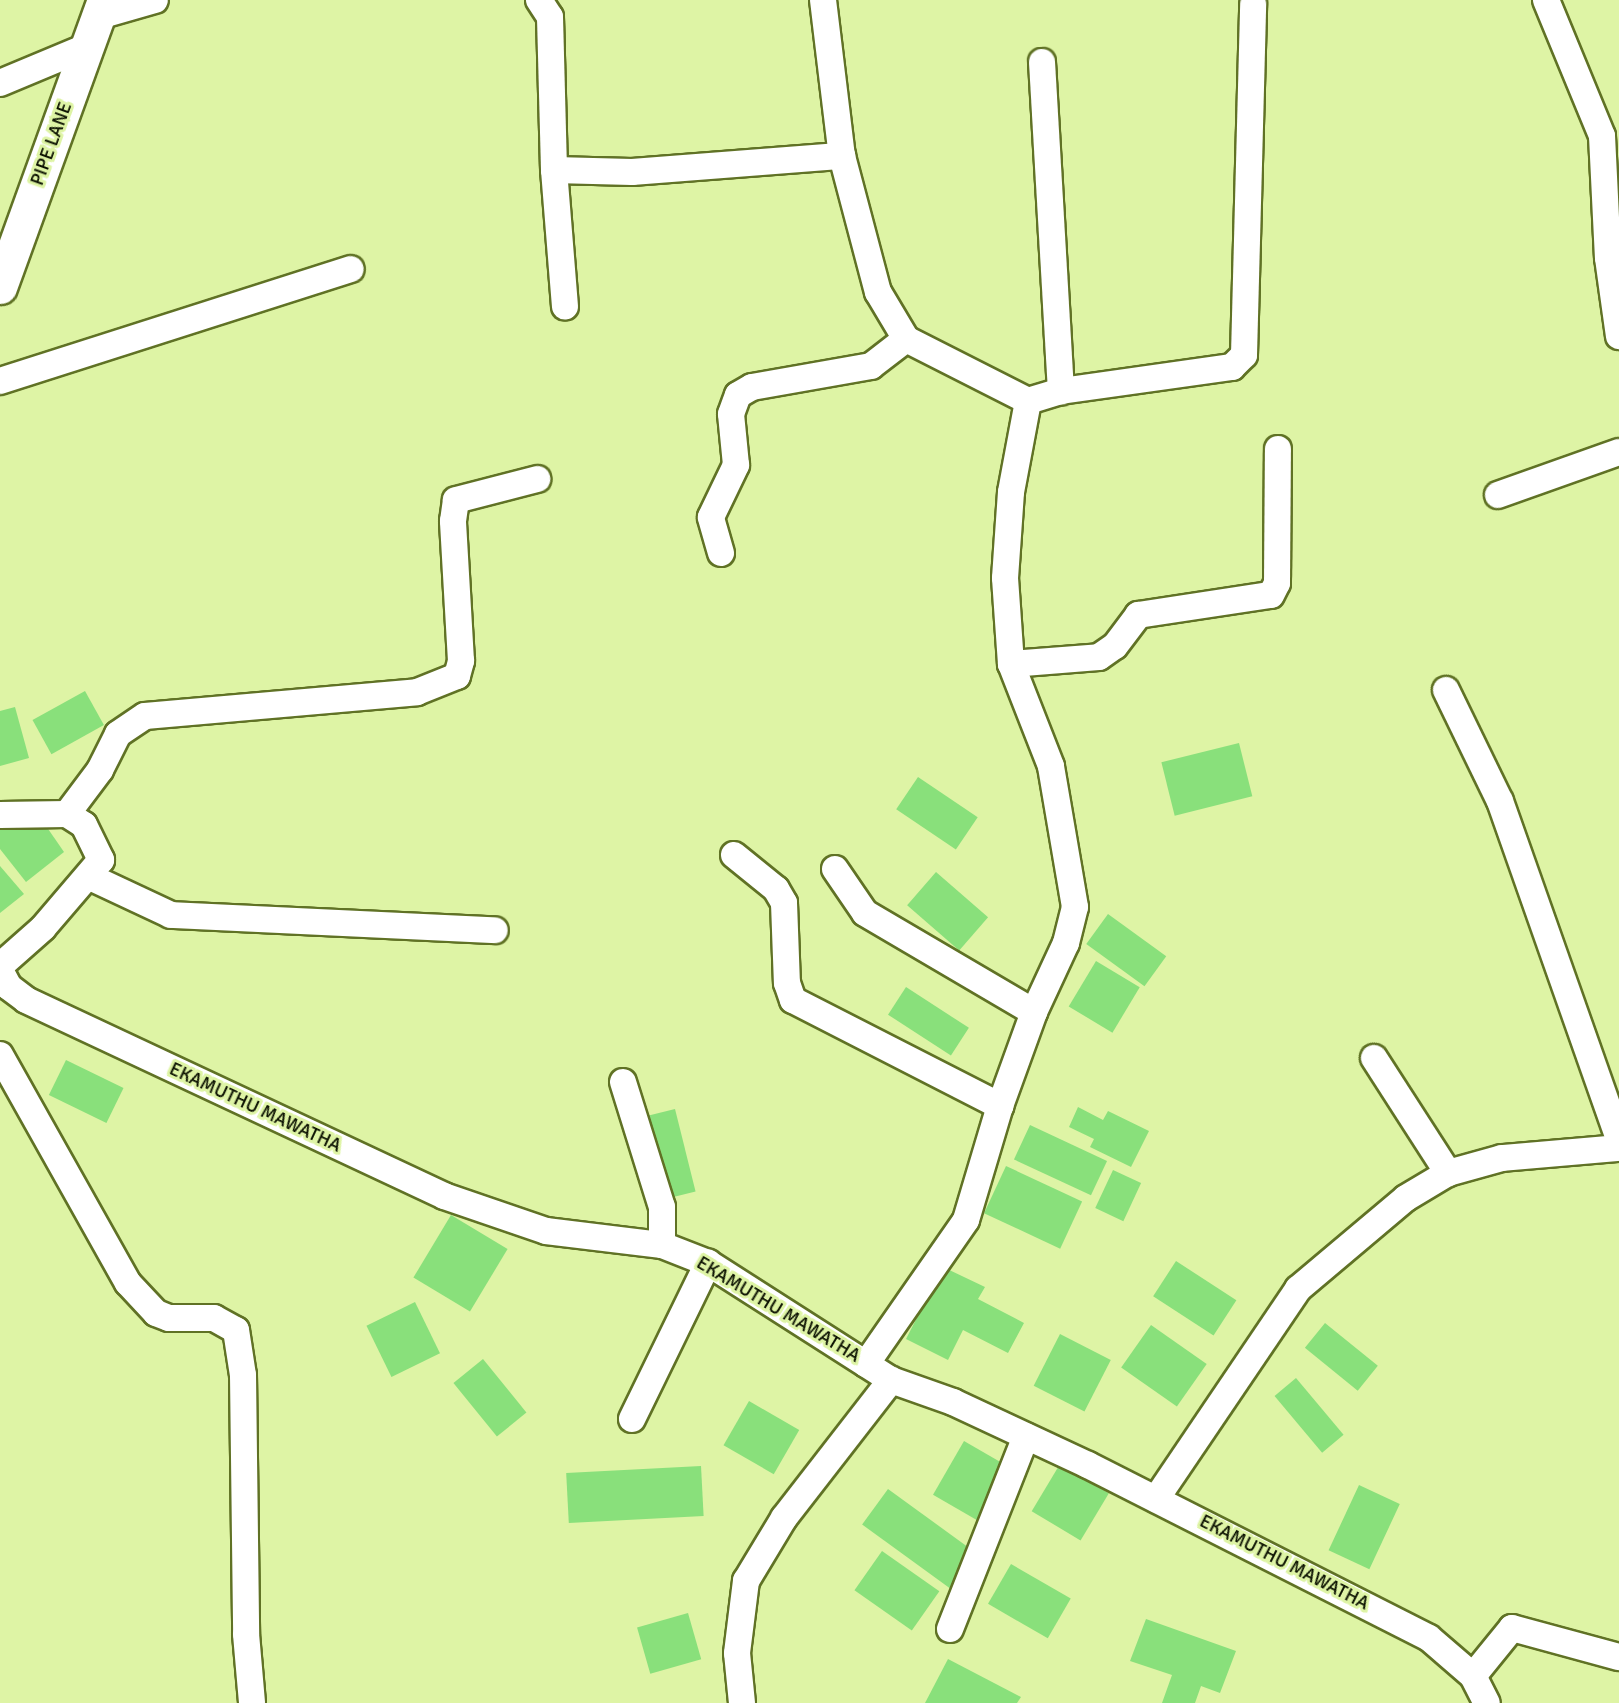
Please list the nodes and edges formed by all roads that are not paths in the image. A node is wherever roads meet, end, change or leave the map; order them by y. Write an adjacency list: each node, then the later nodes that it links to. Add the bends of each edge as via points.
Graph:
1 (155, 0): 6 (street)
2 (540, 0): 10 (street, via 550,17)
3 (823, 0): 9 (street)
4 (1546, 0): 14 (street, via 1602,136 1608,258)
5 (1253, 4): 17 (street, via 1244,355 1232,367)
6 (97, 20): 8 (street); 12 (street, PIPE LANE)
7 (1042, 62): 17 (street)
8 (0, 83)
9 (842, 156): 10 (street, via 632,172); 15 (street, via 878,292)
10 (554, 170): 13 (street)
11 (351, 268): 16 (street)
12 (0, 287)
13 (565, 307)
14 (1619, 336)
15 (906, 339): 18 (street); 23 (street, via 871,366 752,387 738,395 731,414 736,465 711,517)
16 (0, 381)
17 (1061, 391): 18 (street)
18 (1028, 401): 24 (street, via 1010,504 1005,578)
19 (1278, 449): 24 (street, via 1277,583 1271,595 1138,615 1115,646 1099,657)
20 (1619, 452): 22 (street)
21 (537, 479): 26 (street, via 456,500 453,521 461,662 457,676 417,692 145,716 118,734 100,770)
22 (1498, 495)
23 (721, 553)
24 (1011, 664): 33 (street, via 1051,766 1075,907 1066,943)
25 (1446, 690): 38 (street, via 1500,802 1585,1031)
26 (67, 814): 27 (street); 30 (street, via 84,825 98,850 101,860)
27 (0, 815)
28 (734, 855): 37 (street, via 776,889 784,903 793,1000)
29 (835, 869): 33 (street, via 865,913)
30 (90, 877): 31 (street, via 171,915); 32 (street, EKAMUTHU MAWATHA)
31 (495, 930)
32 (0, 968): 41 (street, EKAMUTHU MAWATHA, via 9,987 26,1000 444,1196 546,1231)
33 (1034, 1012): 37 (street)
34 (0, 1055): 51 (street, via 128,1283 156,1313 169,1318 214,1318 236,1330 243,1375 246,1634)
35 (1374, 1058): 40 (street)
36 (623, 1082): 41 (street, via 662,1207)
37 (1000, 1106): 43 (street, via 965,1220)
38 (1619, 1139)
39 (1619, 1147): 40 (street, via 1502,1158)
40 (1448, 1173): 47 (street, via 1406,1198 1298,1289)
41 (662, 1245): 42 (street, EKAMUTHU MAWATHA)
42 (708, 1264): 43 (street, EKAMUTHU MAWATHA); 45 (street)
43 (866, 1364): 44 (street, EKAMUTHU MAWATHA)
44 (891, 1380): 46 (street, EKAMUTHU MAWATHA); 52 (street, via 784,1518 746,1581 737,1653)
45 (632, 1419)
46 (1027, 1436): 47 (street, EKAMUTHU MAWATHA); 48 (street)
47 (1156, 1499): 50 (street, EKAMUTHU MAWATHA, via 1429,1638)
48 (950, 1629)
49 (1619, 1657): 50 (street, via 1513,1628)
50 (1473, 1676): 53 (street, EKAMUTHU MAWATHA)
51 (253, 1703)
52 (743, 1703)
53 (1487, 1703)

